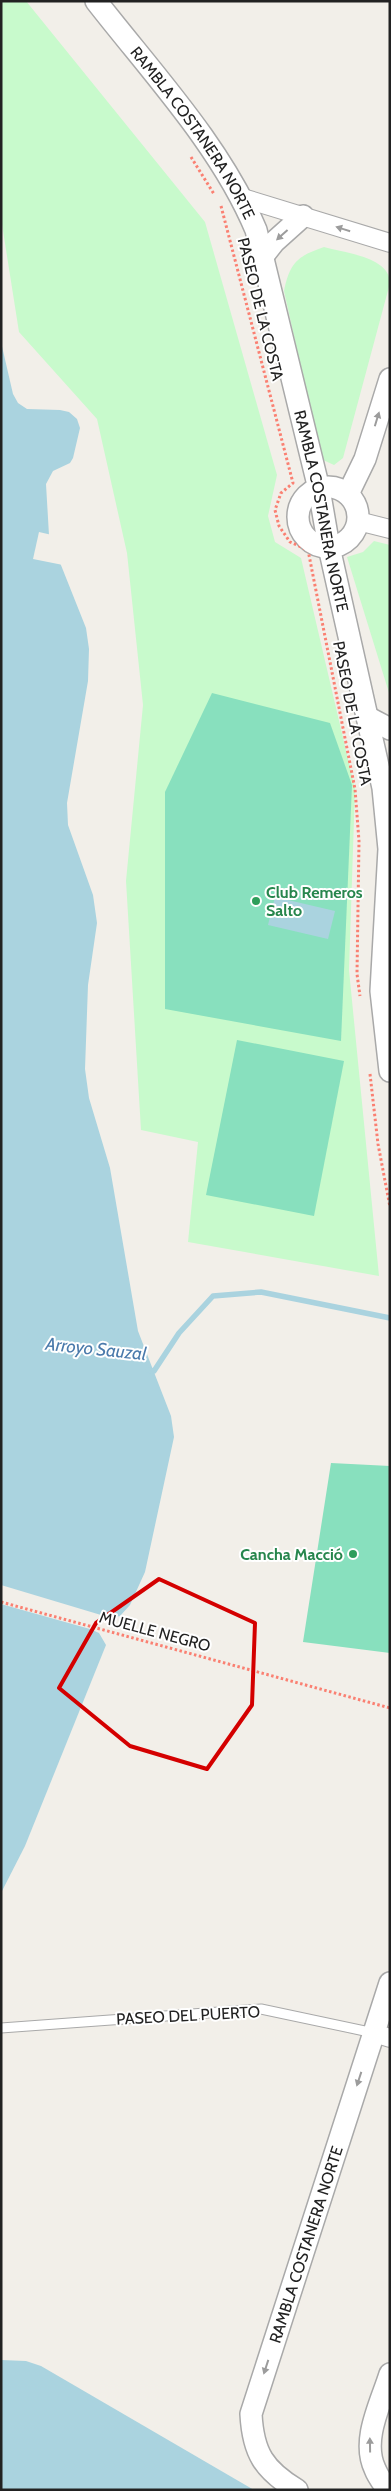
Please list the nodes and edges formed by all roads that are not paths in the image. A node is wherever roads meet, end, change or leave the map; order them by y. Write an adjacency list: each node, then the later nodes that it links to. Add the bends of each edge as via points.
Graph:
1 (96, 1): 2 (street, RAMBLA COSTANERA NORTE, via 215,153)
2 (243, 198): 3 (street); 5 (street, RAMBLA COSTANERA NORTE)
3 (303, 216): 4 (street, one-way to 3); 5 (street, one-way to 5)
4 (390, 243)
5 (263, 256): 7 (street, RAMBLA COSTANERA NORTE)
6 (390, 379): 8 (street, one-way to 6, via 365,460)
7 (318, 489): 8 (street, via 332,487); 11 (street, via 303,500 299,508 300,527 311,542)
8 (348, 494): 9 (street, via 357,508)
9 (358, 521): 10 (street); 11 (street, via 356,529 345,542)
10 (390, 529)
11 (329, 547): 12 (street, RAMBLA COSTANERA NORTE)
12 (367, 717): 13 (street); 14 (street, RAMBLA COSTANERA NORTE)
13 (390, 729)
14 (381, 747): 15 (street, RAMBLA COSTANERA NORTE)
15 (386, 783): 16 (street, RAMBLA COSTANERA NORTE)
16 (389, 848): 17 (street, RAMBLA COSTANERA NORTE, via 381,991)
17 (390, 1071)
18 (390, 1983): 20 (street, RAMBLA COSTANERA NORTE)
19 (1, 2028): 20 (lane, PASEO DEL PUERTO, via 261,2010)
20 (382, 2035): 22 (street, RAMBLA COSTANERA NORTE, one-way to 22, via 251,2414 252,2438 264,2463)
21 (390, 2374): 23 (street, one-way to 21, via 374,2469 370,2437)
22 (297, 2490)
23 (388, 2490)

